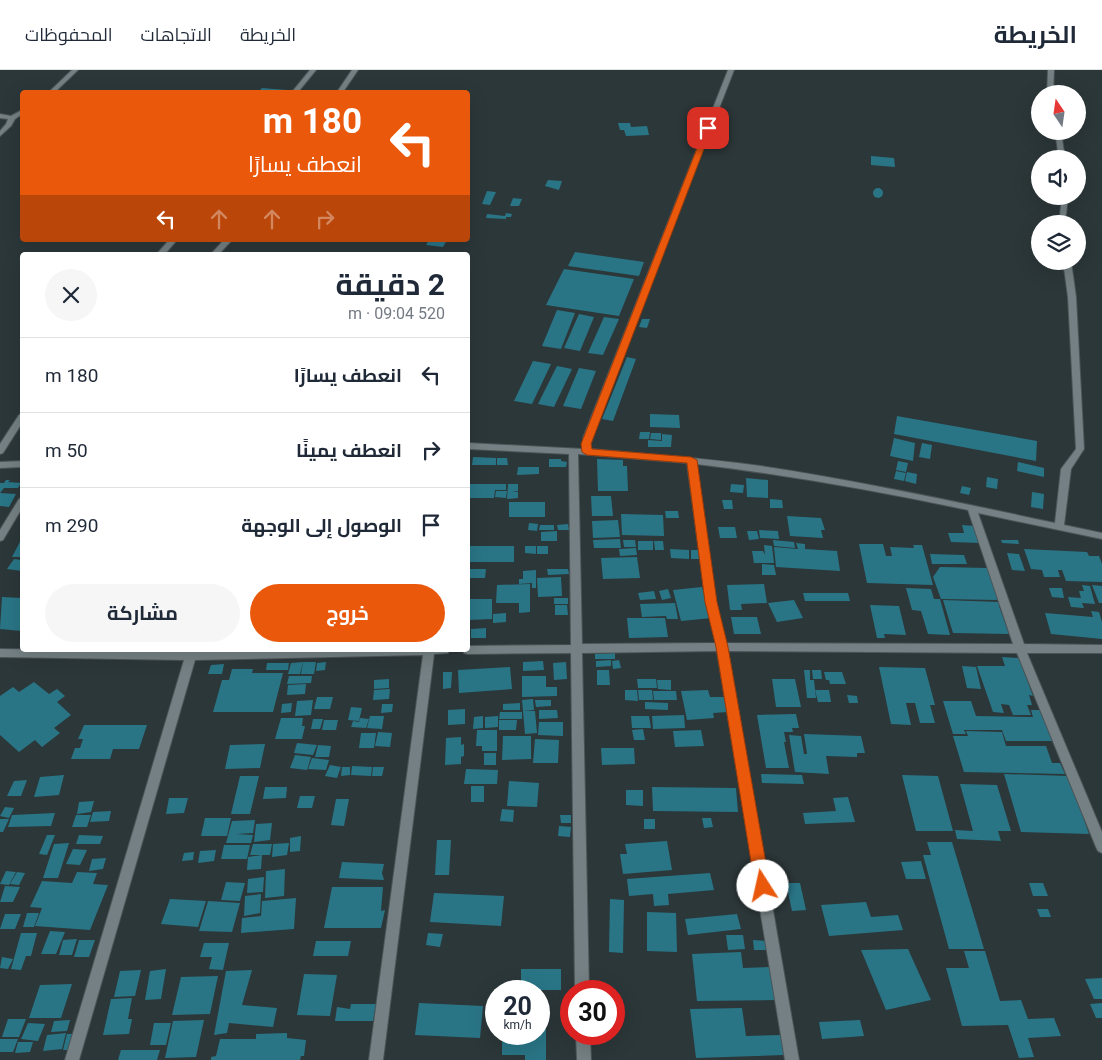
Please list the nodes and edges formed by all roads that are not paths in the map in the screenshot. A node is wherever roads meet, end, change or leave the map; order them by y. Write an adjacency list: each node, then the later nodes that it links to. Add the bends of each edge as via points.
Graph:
1 (75, 70): 7 (street)
2 (313, 70): 8 (street)
3 (355, 70): 9 (street)
4 (731, 70): 23 (street, via 587,438)
5 (1051, 70): 6 (street)
6 (1050, 85)
7 (54, 90)
8 (297, 90)
9 (341, 90)
10 (20, 113): 12 (street)
11 (0, 116): 12 (street)
12 (12, 118): 13 (street, via 10,125)
13 (0, 134)
14 (171, 242): 16 (street)
15 (226, 242): 17 (street)
16 (163, 252)
17 (217, 252)
18 (1068, 270): 29 (street, via 1072,297 1080,449 1066,469)
19 (20, 421): 21 (street)
20 (470, 446): 22 (street)
21 (0, 451)
22 (573, 451): 23 (street); 33 (street)
23 (587, 452): 24 (street)
24 (691, 460): 28 (street, via 902,493); 32 (street, via 711,602)
25 (20, 464): 26 (street)
26 (0, 465)
27 (20, 504): 31 (street)
28 (972, 508): 29 (street); 34 (street)
29 (1059, 527): 30 (street)
30 (1102, 536)
31 (0, 538)
32 (722, 647): 33 (street); 34 (street); 47 (street)
33 (577, 648): 36 (street); 42 (street)
34 (1020, 648): 35 (street); 41 (street)
35 (1102, 648)
36 (470, 650)
37 (271, 652): 40 (street)
38 (430, 652): 45 (street)
39 (0, 653): 40 (street)
40 (192, 653): 44 (street)
41 (1102, 847)
42 (582, 980)
43 (583, 1045): 46 (street)
44 (72, 1060)
45 (376, 1060)
46 (584, 1060)
47 (792, 1060)

